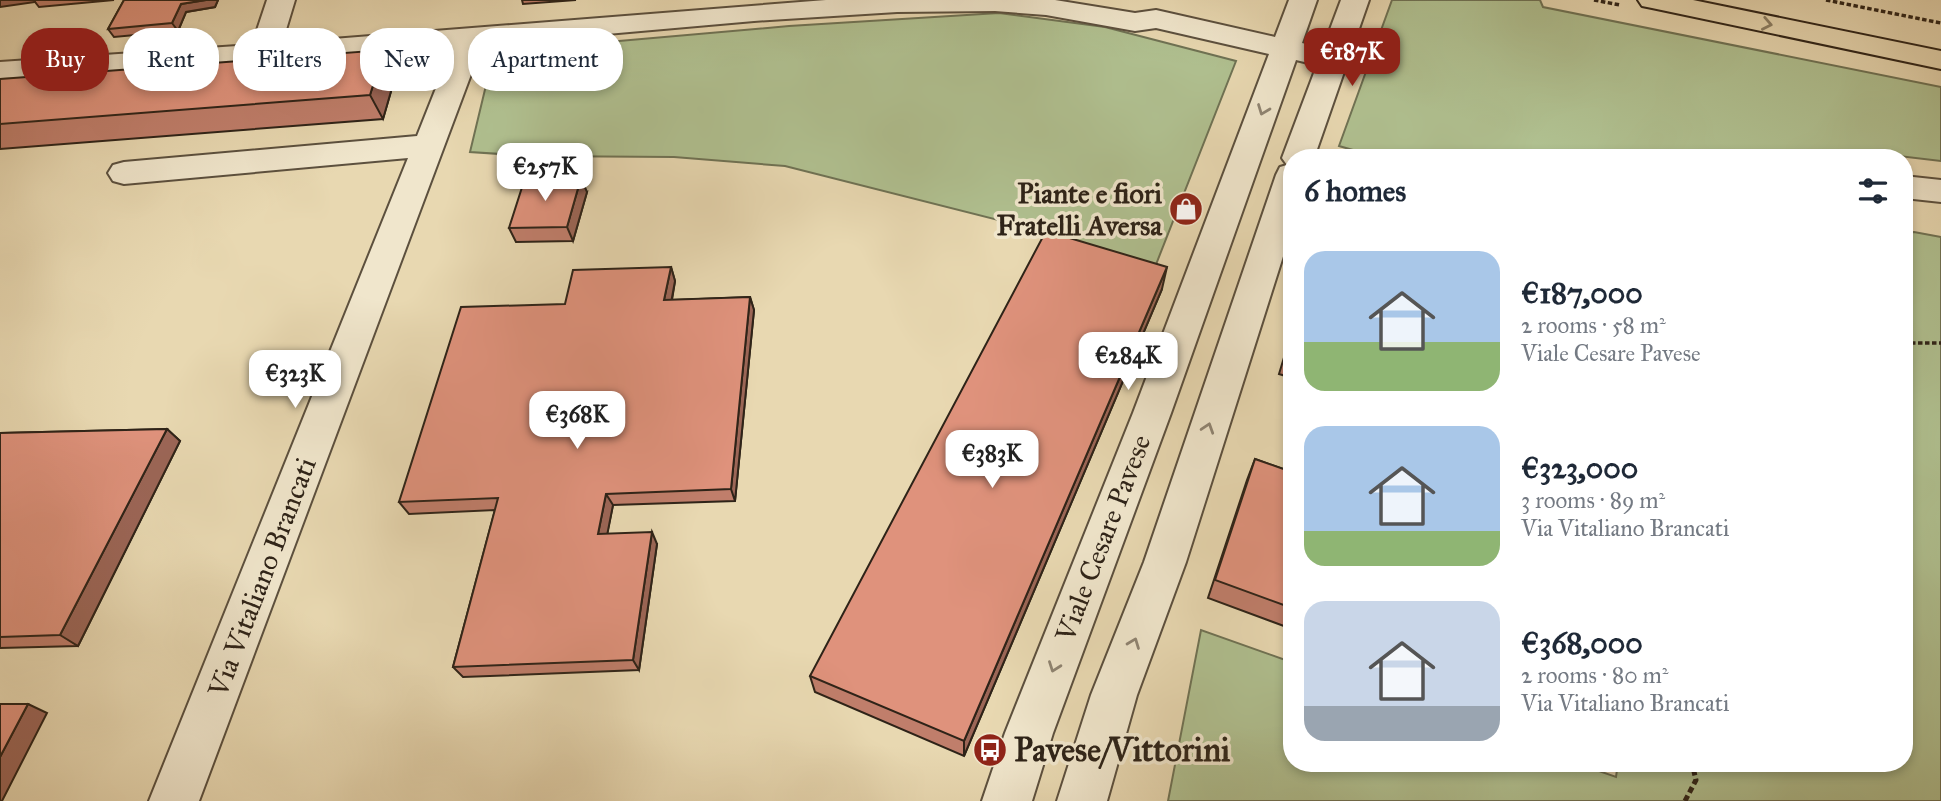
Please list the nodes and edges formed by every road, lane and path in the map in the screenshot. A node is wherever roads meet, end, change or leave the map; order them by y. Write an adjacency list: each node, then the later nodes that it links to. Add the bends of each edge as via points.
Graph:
1 (281, 0): 8 (street)
2 (1303, 0): 14 (street, Viale Cesare Pavese)
3 (1355, 0): 17 (street)
4 (1652, 0): 16 (main road, one-way to 16)
5 (1762, 0): 10 (main road)
6 (1826, 0): 7 (path)
7 (1941, 23)
8 (272, 28)
9 (594, 28): 14 (street, via 775,12 961,3 1046,7 1135,22 1156,19)
10 (1941, 36)
11 (468, 39): 13 (street)
12 (468, 44): 19 (street, Via Vitaliano Brancati)
13 (346, 47)
14 (1285, 49): 17 (street); 21 (street, Viale Cesare Pavese, one-way to 21)
15 (233, 55): 18 (street)
16 (1941, 60)
17 (1335, 61): 20 (street)
18 (0, 71)
19 (429, 145): 23 (street); 30 (street, Via Vitaliano Brancati)
20 (1301, 149)
21 (1247, 151): 22 (street); 31 (street, Viale Cesare Pavese, one-way to 31)
22 (1283, 160)
23 (124, 173)
24 (1913, 188): 25 (street)
25 (1941, 191)
26 (1283, 202): 32 (street, one-way to 26, via 1114,695 1165,562)
27 (1913, 343): 28 (path)
28 (1941, 343)
29 (1694, 772): 33 (path, via 1696,780)
30 (174, 801)
31 (1007, 801)
32 (1083, 801)
33 (1685, 801)

